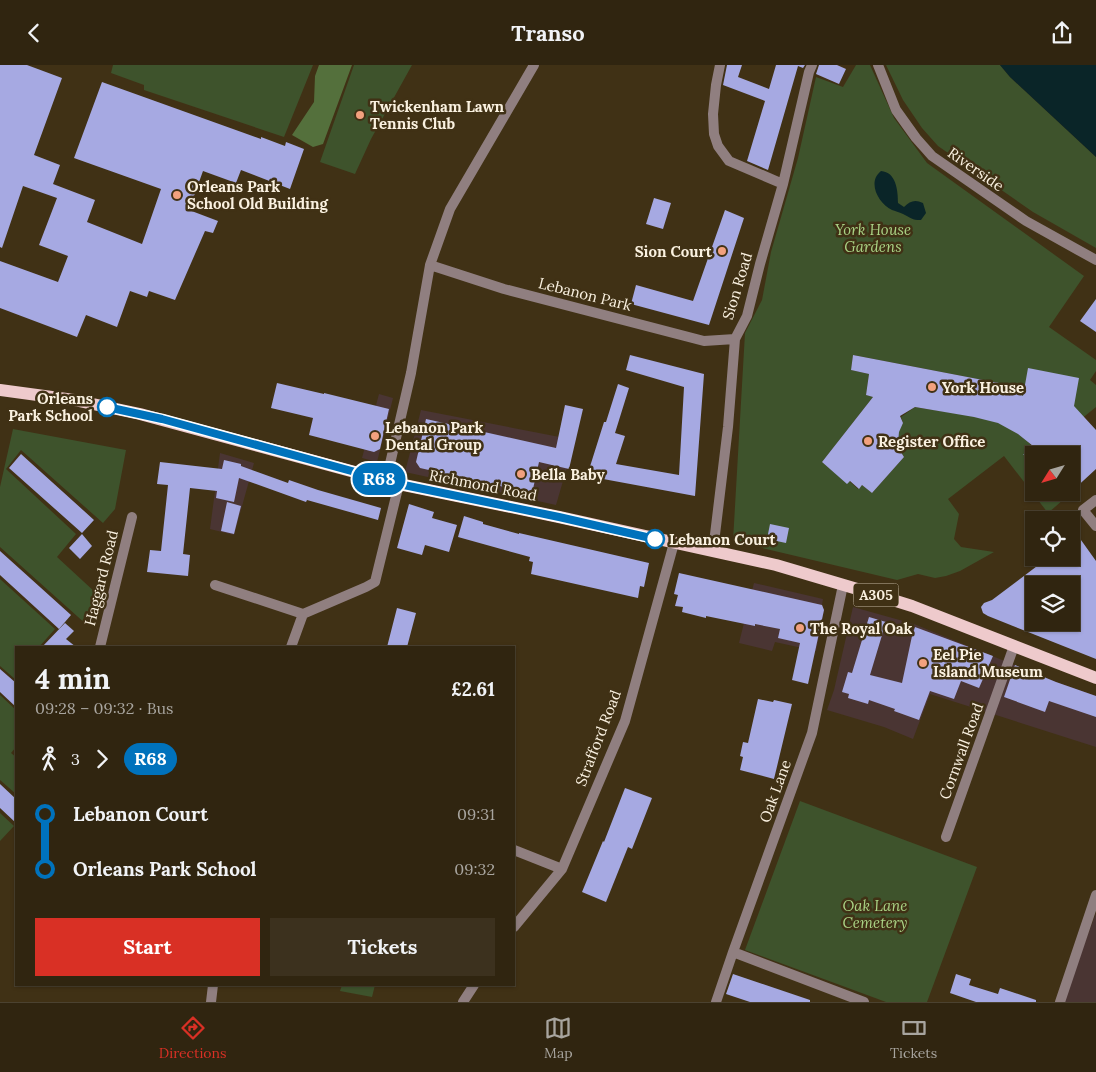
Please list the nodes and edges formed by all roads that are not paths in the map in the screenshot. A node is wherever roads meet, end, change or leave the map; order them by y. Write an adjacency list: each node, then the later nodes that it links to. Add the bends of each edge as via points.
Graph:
1 (534, 65): 7 (street, via 450,209)
2 (720, 65): 5 (street, via 713,114 718,145 729,161)
3 (812, 65): 5 (street, Sion Road)
4 (878, 65): 6 (street, Riverside, via 896,110 932,156 1026,221)
5 (783, 184): 8 (street, Sion Road, via 747,316)
6 (1096, 260)
7 (430, 265): 8 (street, Lebanon Park, via 504,289 704,341); 10 (street, via 411,373)
8 (735, 339): 16 (street, Sion Road)
9 (0, 390): 10 (main road, Richmond Road / A305, via 74,400 155,418)
10 (386, 481): 11 (main road, Richmond Road / A305)
11 (399, 484): 15 (main road, Richmond Road / A305); 19 (street, via 375,582)
12 (1096, 500): 14 (street, via 1083,510)
13 (132, 517): 20 (street, Haggard Road)
14 (1096, 526)
15 (674, 543): 16 (main road, Richmond Road / A305); 26 (street, Strafford Road, via 624,721)
16 (714, 551): 18 (main road, Richmond Road / A305)
17 (215, 585): 19 (street)
18 (843, 585): 22 (main road, Richmond Road / A305, via 928,612); 29 (street, Oak Lane, via 812,733)
19 (303, 614): 21 (street)
20 (100, 646)
21 (292, 646)
22 (1014, 646): 23 (main road, A305); 24 (street, Cornwall Road)
23 (1096, 678)
24 (946, 837)
25 (515, 851): 26 (street)
26 (562, 869): 28 (street, Strafford Road)
27 (1096, 895): 36 (street)
28 (515, 926)
29 (733, 952): 34 (street, Oak Lane); 35 (street)
30 (213, 986): 32 (street)
31 (473, 986): 33 (street)
32 (210, 1002)
33 (463, 1002)
34 (716, 1002)
35 (864, 1002)
36 (1060, 1002)

